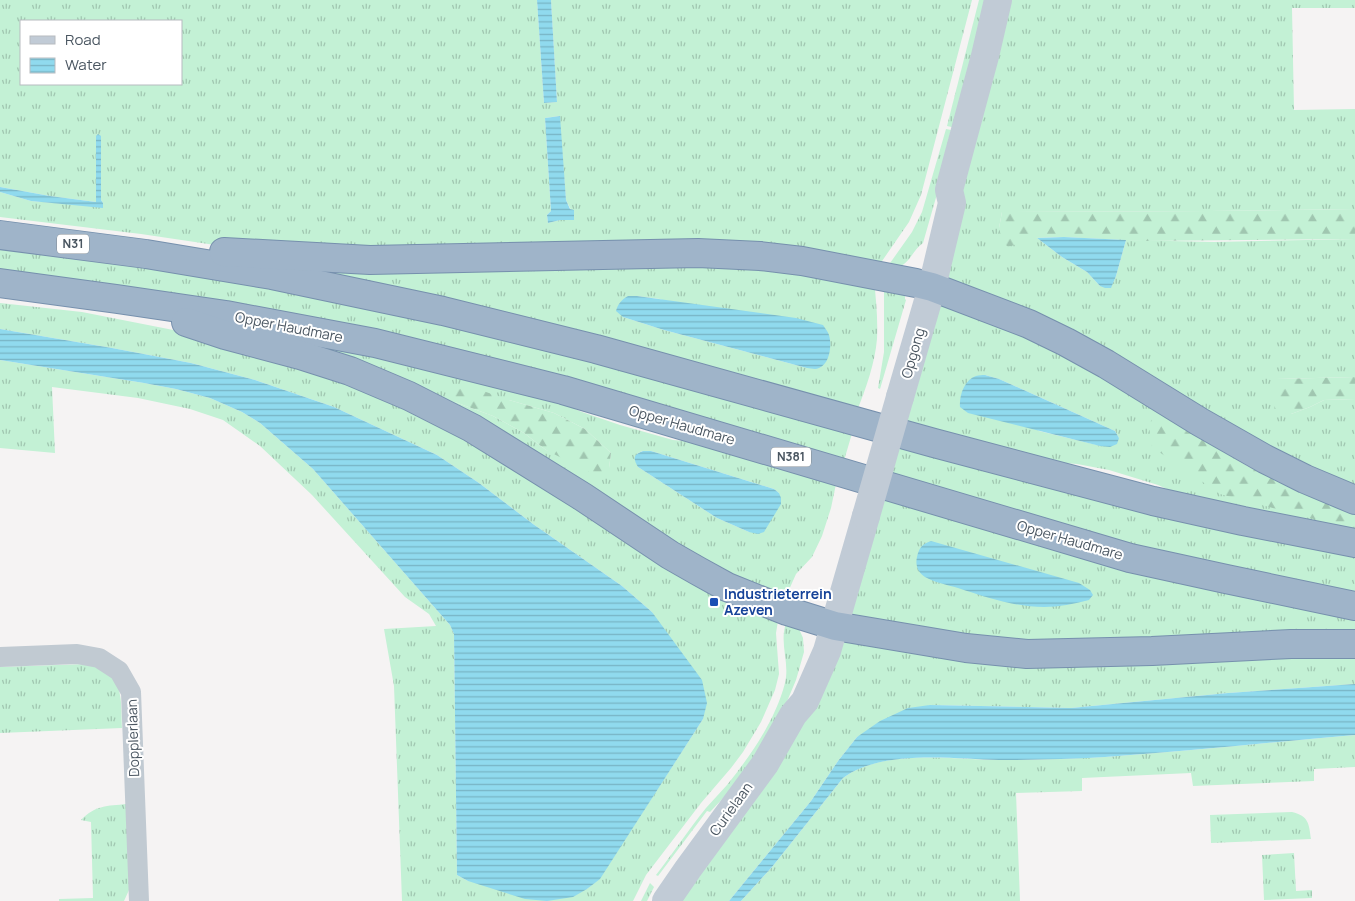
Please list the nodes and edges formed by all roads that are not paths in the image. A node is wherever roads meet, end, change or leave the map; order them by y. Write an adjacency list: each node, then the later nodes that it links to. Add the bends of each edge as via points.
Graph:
1 (998, 0): 5 (main road, Opgong, via 949,190 952,203)
2 (0, 235): 3 (highway, N31, via 146,254)
3 (230, 260): 5 (highway, via 698,253 802,261); 9 (highway, via 272,275 443,310 596,349 1152,501)
4 (0, 283): 6 (highway, via 117,299)
5 (924, 285): 7 (highway, via 1029,324 1066,342 1265,458); 8 (main road, Opgong, bridge)
6 (226, 325): 10 (highway, Opper Haudmare / N381, via 375,344 563,390 1130,558); 11 (highway, via 409,396 472,428 698,572 787,611)
7 (1355, 500)
8 (858, 514): 11 (main road, Curielaan)
9 (1355, 543)
10 (1355, 606)
11 (827, 624): 12 (highway, via 966,648 1026,654); 15 (main road, Curielaan, via 827,651 805,701)
12 (1355, 644)
13 (0, 657): 14 (street, Dopplerlaan, via 77,654 99,658 118,671 131,692)
14 (139, 901)
15 (666, 901)

